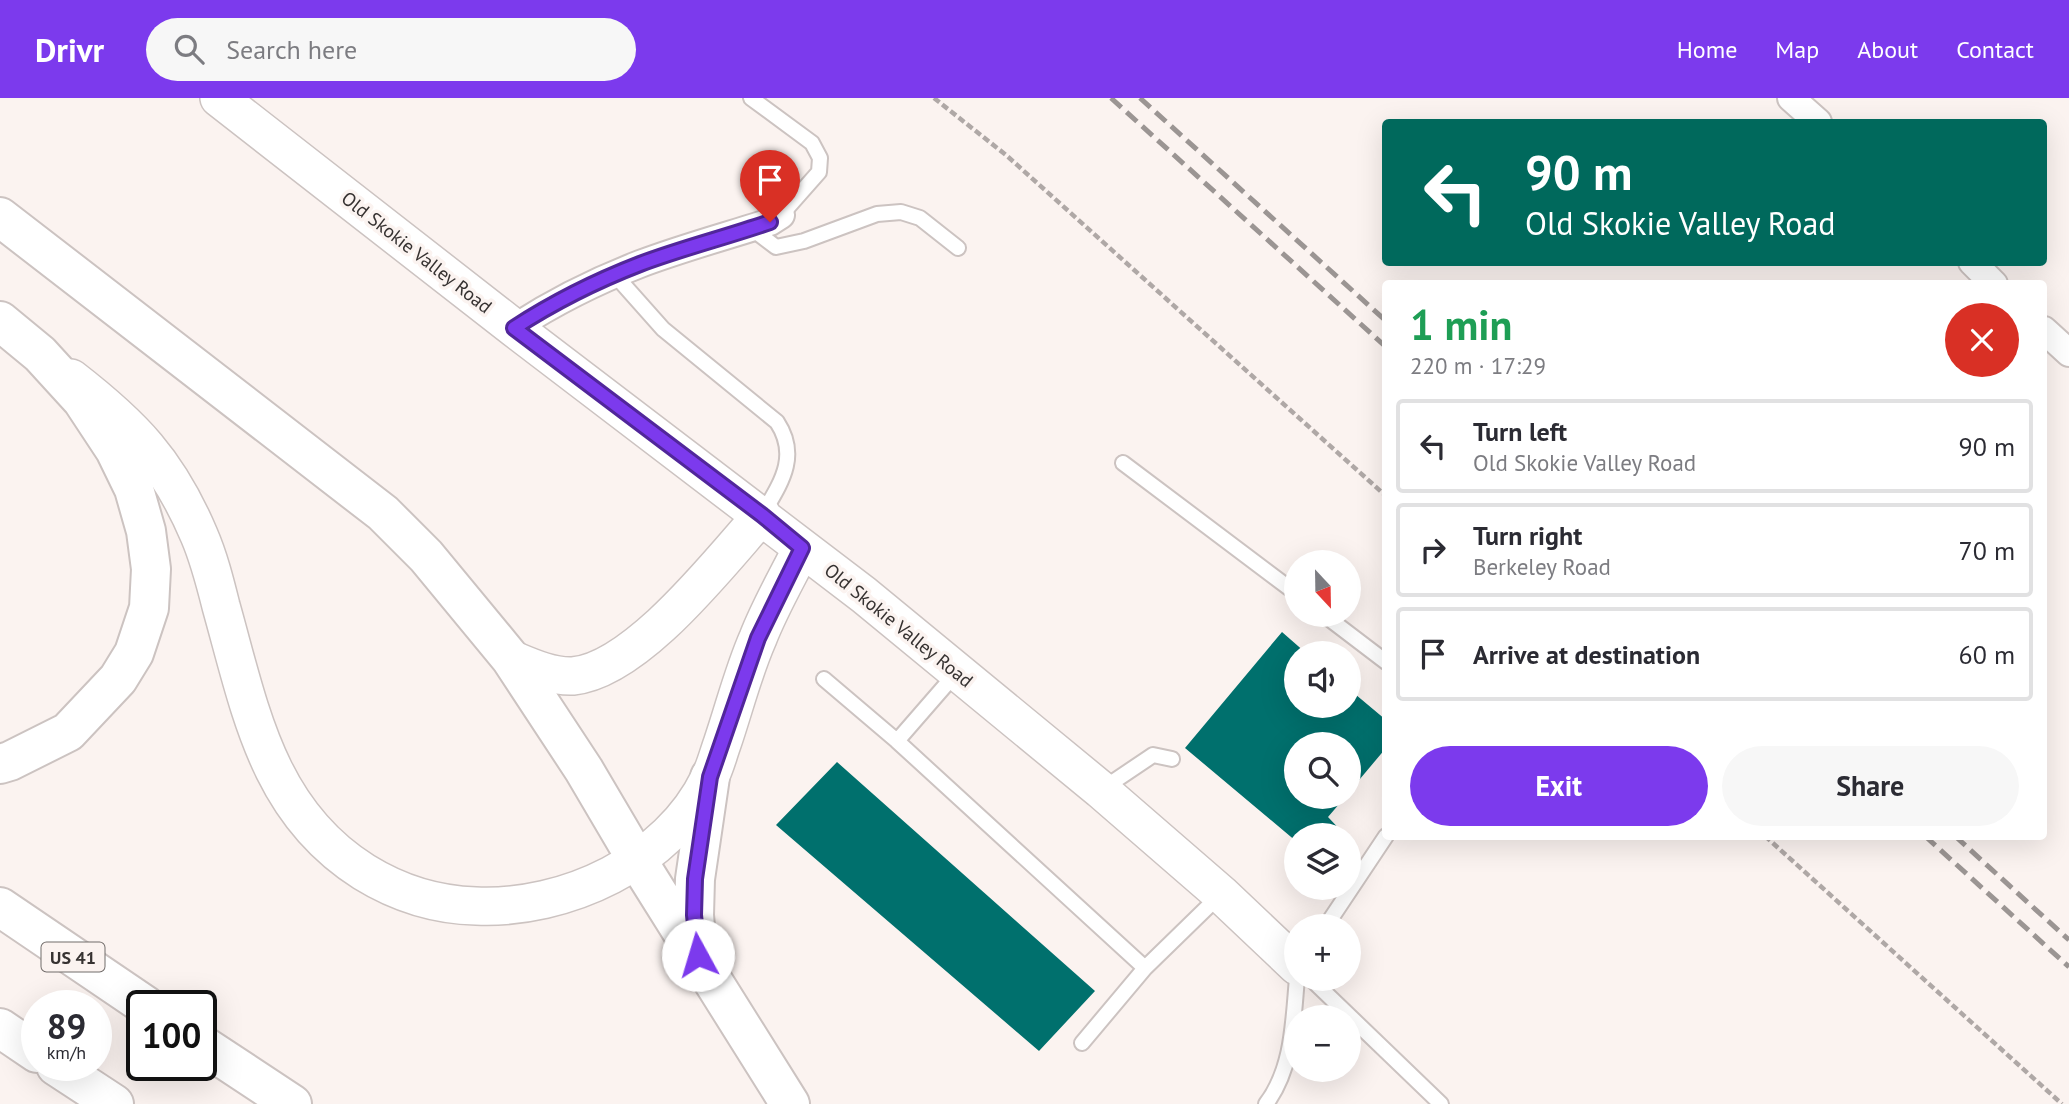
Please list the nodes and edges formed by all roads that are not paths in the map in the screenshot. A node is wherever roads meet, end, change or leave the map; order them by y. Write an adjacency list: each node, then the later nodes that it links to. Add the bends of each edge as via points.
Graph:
1 (219, 98): 13 (street, Old Skokie Valley Road)
2 (751, 98): 5 (lane, via 812,144 820,158 819,172)
3 (1791, 98): 4 (street)
4 (1815, 119)
5 (781, 215): 7 (street)
6 (0, 217): 22 (highway, via 383,513 426,556)
7 (751, 228): 8 (lane, via 776,247 877,214 901,212 919,218); 10 (street)
8 (958, 248)
9 (1976, 266): 11 (street)
10 (615, 275): 13 (street, via 544,308); 18 (lane, via 663,329 777,422 787,449 784,477)
11 (1990, 280)
12 (0, 321): 16 (highway)
13 (514, 328): 18 (street, Old Skokie Valley Road)
14 (2047, 333): 15 (street)
15 (2069, 353)
16 (40, 354): 28 (highway, via 82,400 134,489 151,569 149,608 134,653 118,679 68,732); 32 (street, via 120,417 166,471 200,536 264,748 297,810 333,850 397,889 438,901 487,907 555,896 594,883)
17 (1123, 463): 20 (lane)
18 (762, 515): 19 (street, Old Skokie Valley Road); 22 (street, via 641,644 603,667 573,676 541,671)
19 (802, 548): 24 (street, Old Skokie Valley Road); 29 (street, via 758,638)
20 (1284, 584)
21 (1340, 627): 23 (lane)
22 (512, 659): 32 (highway)
23 (1382, 659)
24 (958, 671): 26 (lane); 30 (street, Old Skokie Valley Road)
25 (824, 679): 26 (lane)
26 (897, 741): 38 (lane)
27 (1172, 759): 30 (lane, via 1153,755)
28 (0, 764)
29 (710, 777): 32 (street, via 682,821); 37 (highway, via 695,879)
30 (1101, 790): 33 (street, Old Skokie Valley Road)
31 (1383, 840): 35 (lane)
32 (637, 860): 37 (highway)
33 (1222, 894): 36 (street, Old Skokie Valley Road); 38 (lane)
34 (0, 907): 41 (highway, US 41)
35 (1334, 914)
36 (1284, 954)
37 (698, 955): 49 (highway)
38 (1145, 968): 44 (lane)
39 (1296, 991): 50 (lane, via 1289,1054)
40 (1324, 991): 51 (lane)
41 (126, 992)
42 (0, 1028): 43 (highway)
43 (21, 1042)
44 (1082, 1043)
45 (217, 1055): 48 (highway)
46 (79, 1081): 47 (highway)
47 (114, 1104)
48 (292, 1104)
49 (790, 1104)
50 (1266, 1104)
51 (1441, 1104)

